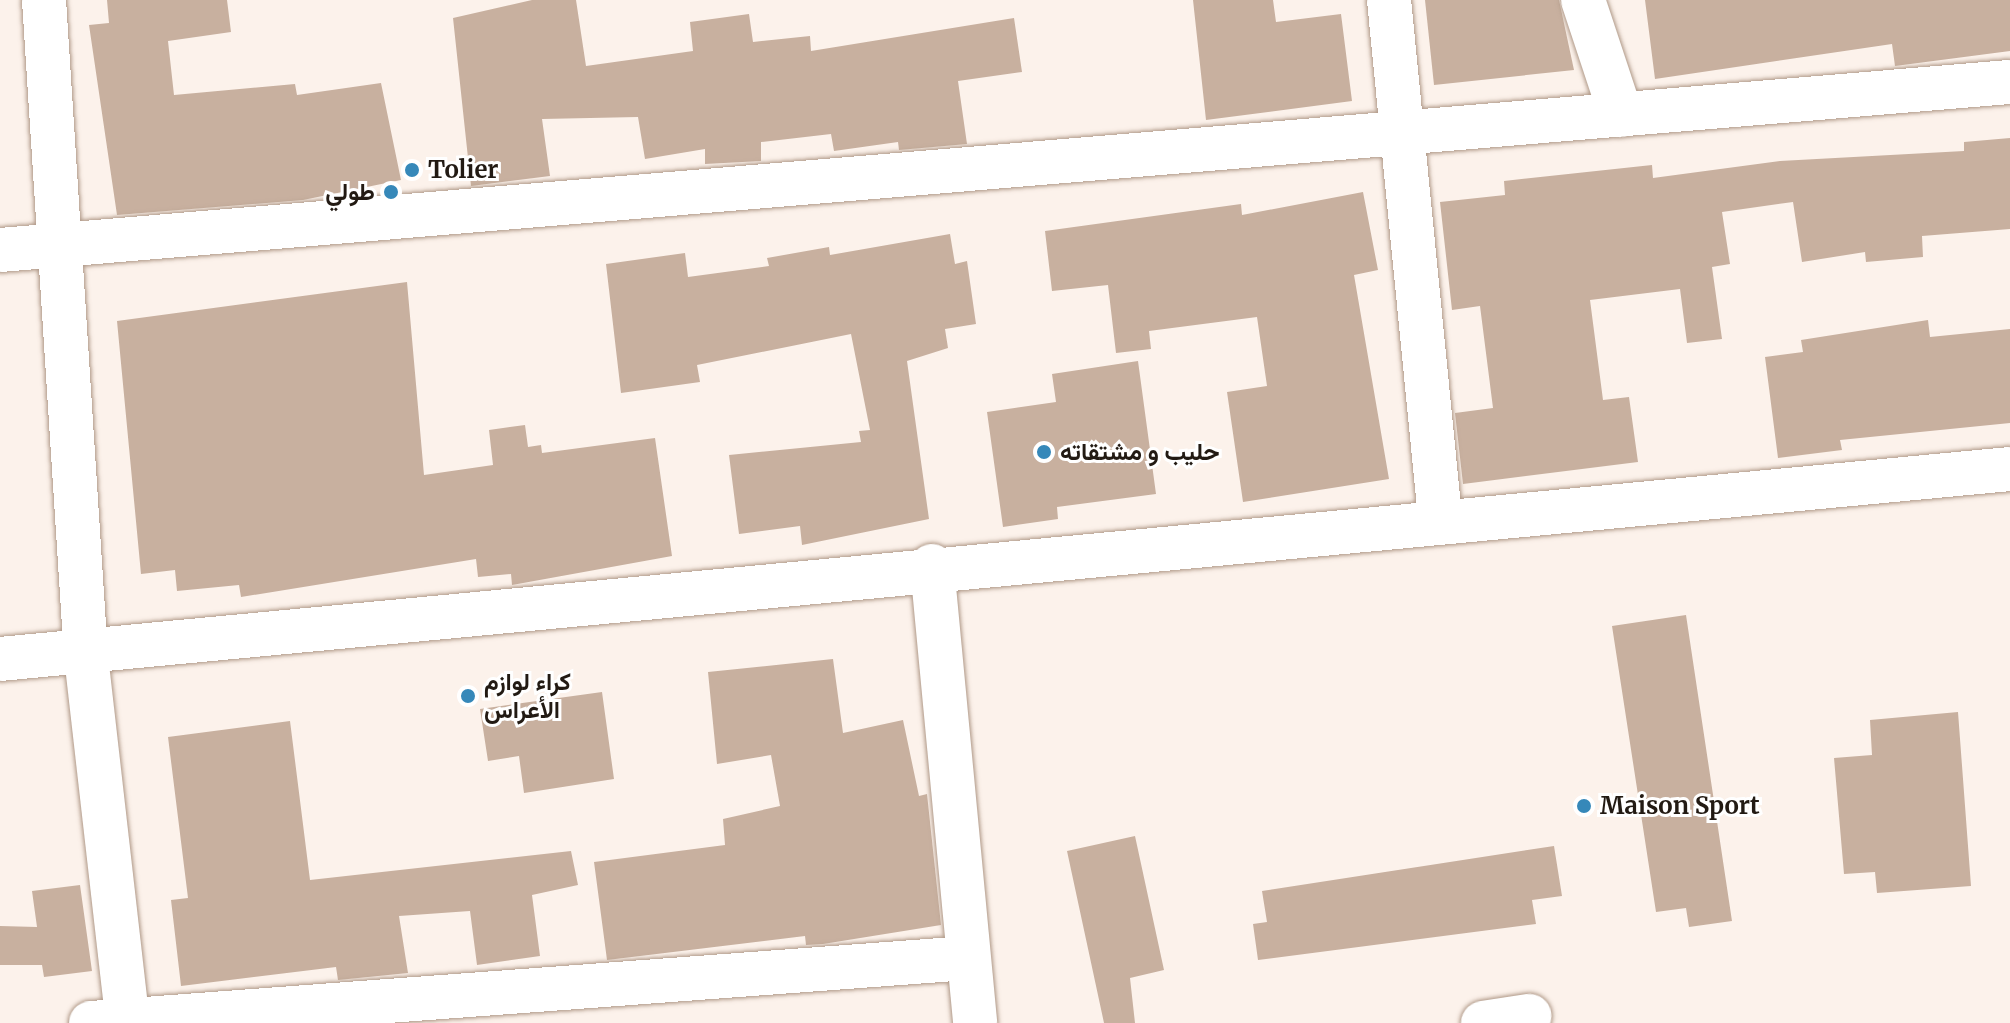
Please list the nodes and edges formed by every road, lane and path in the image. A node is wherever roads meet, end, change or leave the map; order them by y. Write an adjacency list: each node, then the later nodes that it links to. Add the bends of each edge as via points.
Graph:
1 (44, 0): 7 (street)
2 (1389, 0): 6 (street)
3 (1583, 0): 5 (street)
4 (2010, 82): 5 (street)
5 (1621, 115): 6 (street)
6 (1403, 133): 7 (street); 10 (street)
7 (59, 244): 8 (street); 12 (street)
8 (0, 250)
9 (2010, 469): 10 (street)
10 (1440, 517): 11 (street)
11 (932, 566): 12 (street); 14 (street)
12 (86, 656): 13 (street); 16 (street)
13 (0, 659)
14 (968, 958): 16 (street); 17 (street)
15 (1529, 1016): 18 (street)
16 (116, 1022)
17 (975, 1023)
18 (1483, 1023)

